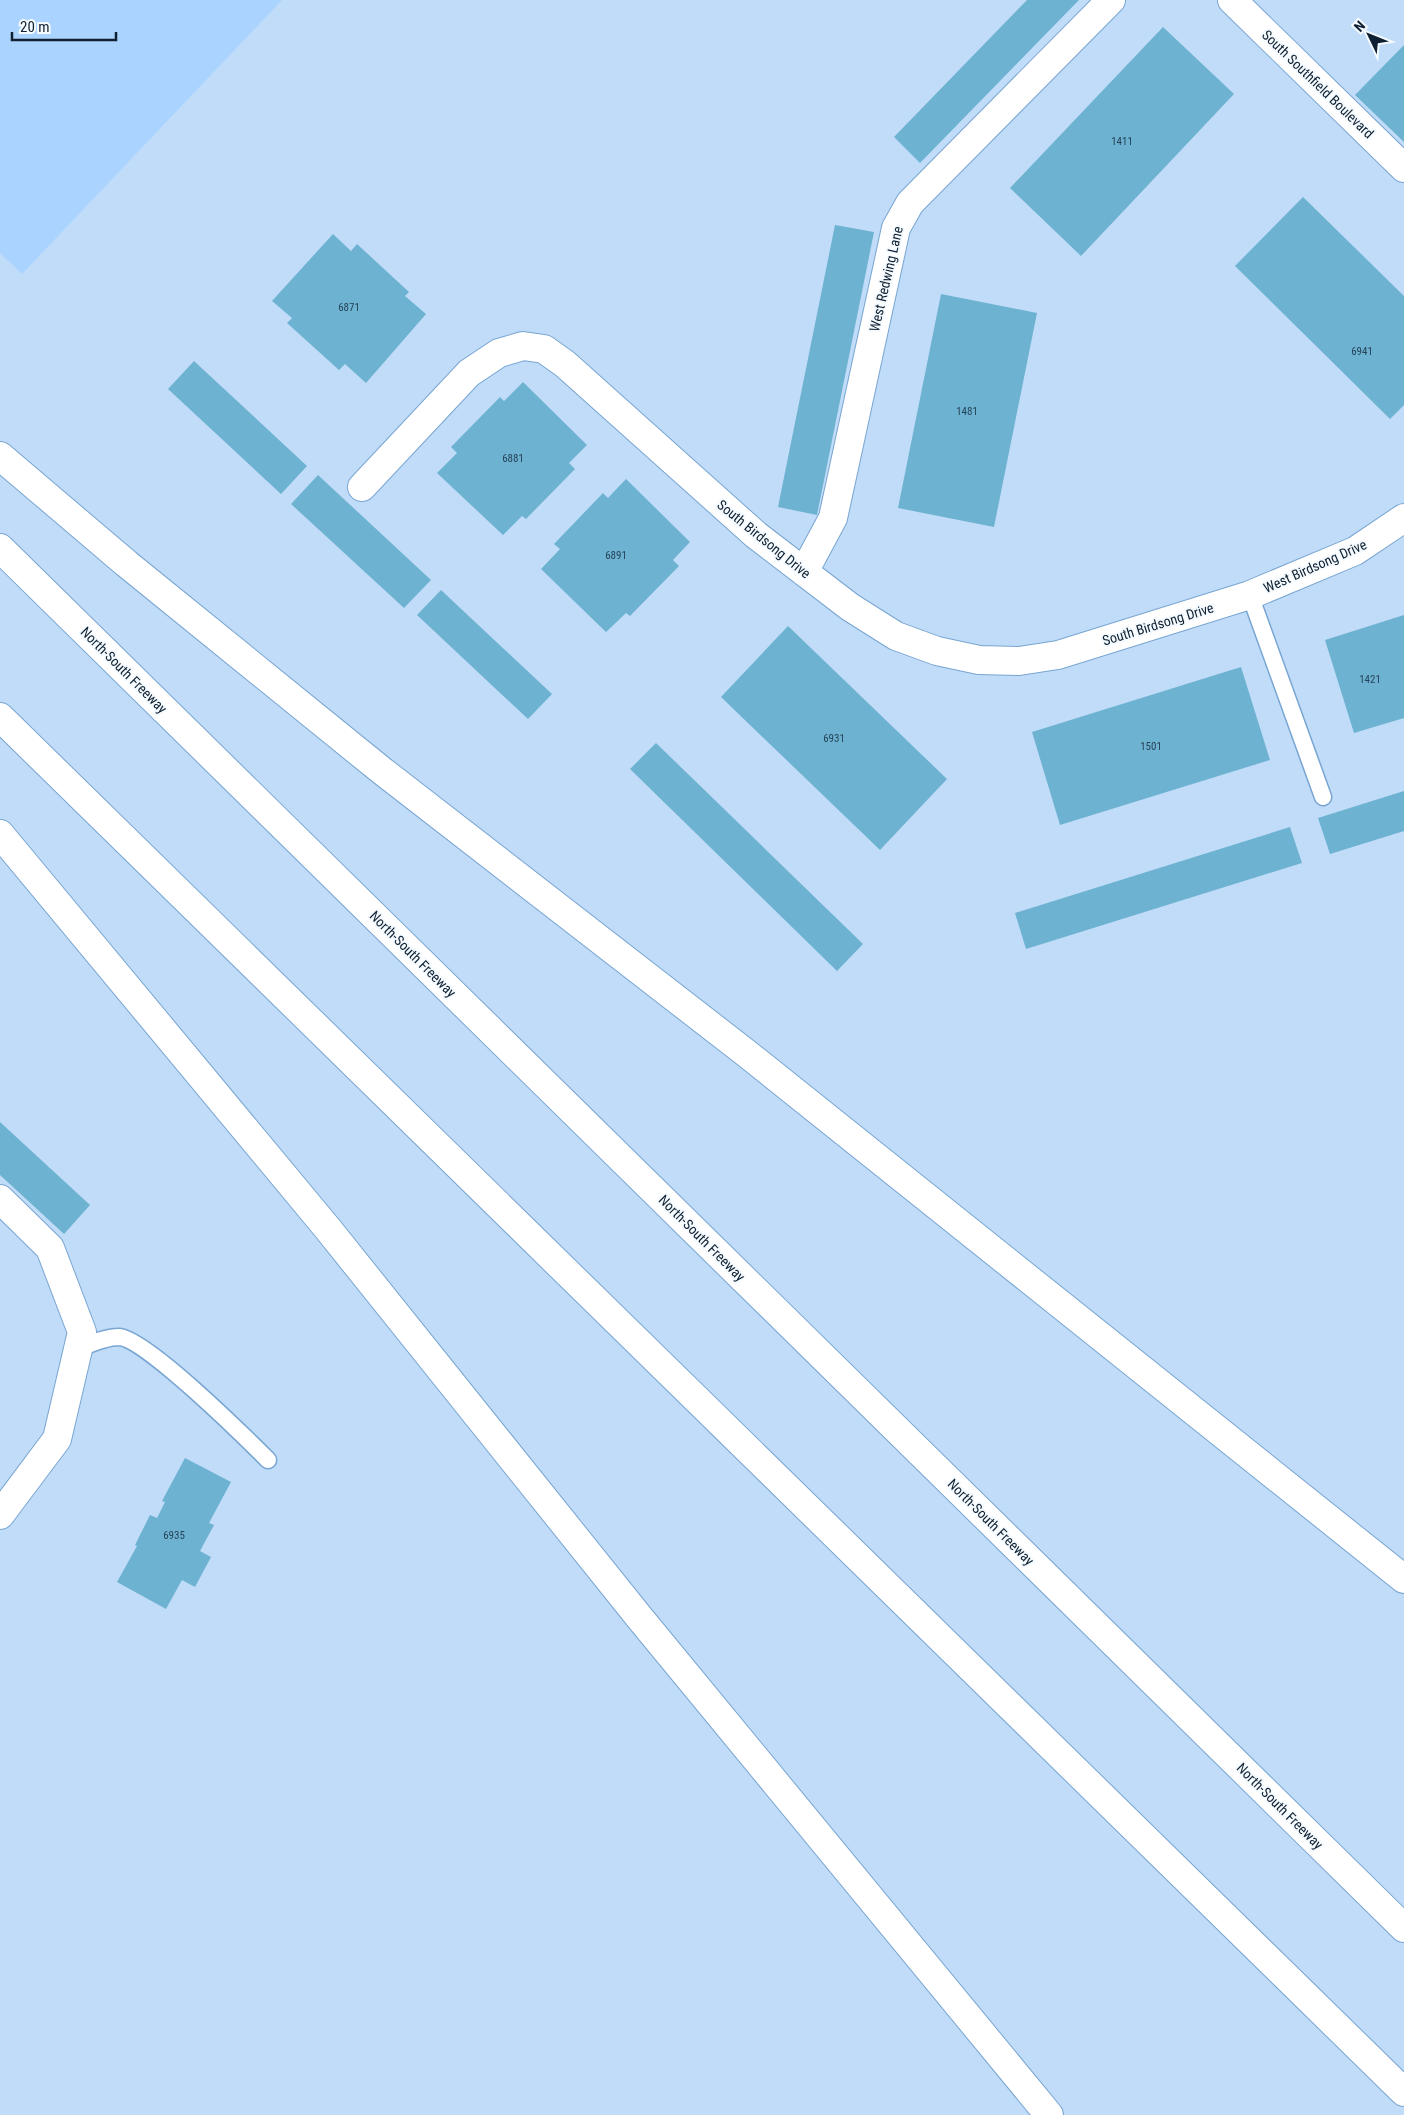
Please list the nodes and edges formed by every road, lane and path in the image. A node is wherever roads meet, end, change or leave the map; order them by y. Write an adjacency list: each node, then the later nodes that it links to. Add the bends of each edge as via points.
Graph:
1 (1111, 0): 8 (main road, West Redwing Lane, via 910,203 896,228 833,518)
2 (1232, 0): 3 (main road, South Southfield Boulevard)
3 (1404, 168)
4 (0, 456): 17 (main road, via 127,564 381,770 746,1054)
5 (362, 488): 8 (main road, South Birdsong Drive, via 469,373 499,352 523,346 544,349 565,364 756,536)
6 (1404, 518): 9 (main road, West Birdsong Drive, via 1355,551)
7 (0, 548): 18 (main road, North-South Freeway)
8 (804, 572): 9 (main road, South Birdsong Drive, via 896,636 937,651 979,660 1020,661 1058,655)
9 (1250, 595): 11 (lane)
10 (0, 717): 19 (main road)
11 (1323, 796)
12 (0, 834): 20 (main road, via 328,1229 639,1617)
13 (0, 1199): 14 (main road, via 50,1248 82,1332)
14 (78, 1349): 15 (lane, via 119,1337 140,1346); 16 (main road, via 57,1440)
15 (268, 1460)
16 (0, 1515)
17 (1404, 1579)
18 (1404, 1928)
19 (1404, 2092)
20 (1049, 2115)

